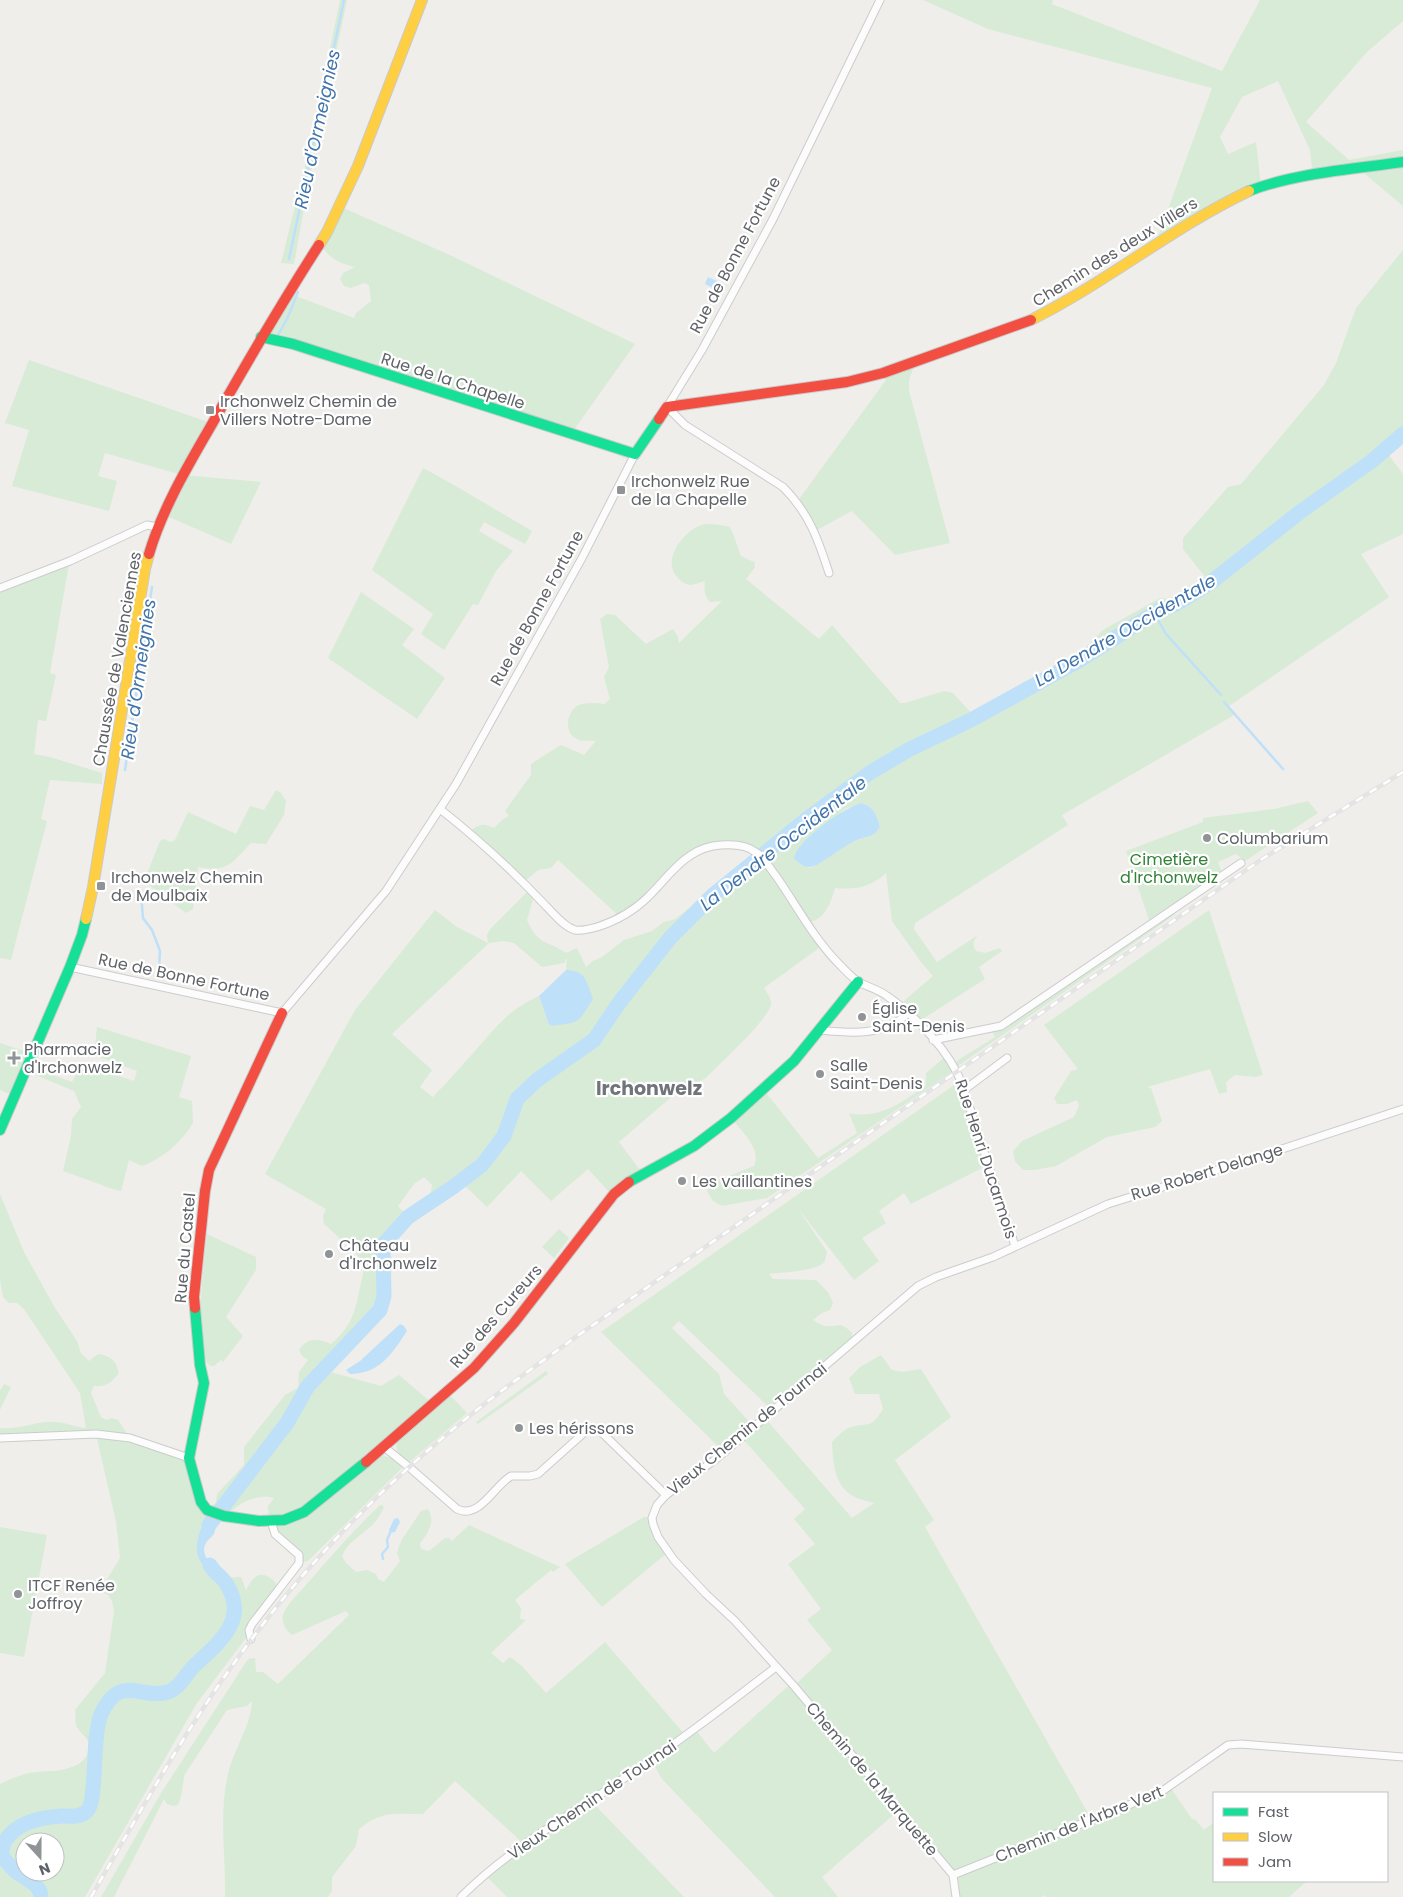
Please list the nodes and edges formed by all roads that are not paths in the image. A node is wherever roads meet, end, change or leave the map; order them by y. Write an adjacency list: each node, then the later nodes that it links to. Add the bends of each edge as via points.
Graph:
1 (422, 0): 4 (street, Chaussée de Valenciennes, via 358,166 327,232)
2 (880, 0): 5 (street, Rue de Bonne Fortune, via 765,235)
3 (1403, 162): 5 (street, Chemin des deux Villers, via 1303,177 1248,191 1201,216 1065,303 1028,322 883,373 847,382)
4 (261, 337): 6 (street, Rue de la Chapelle, via 293,344); 7 (street, Chaussée de Valenciennes)
5 (667, 407): 6 (street, Rue de Bonne Fortune); 8 (street, via 685,425 791,494 815,531)
6 (636, 454): 10 (street, Rue de Bonne Fortune, via 477,749)
7 (157, 527): 9 (street, via 147,525 70,561); 12 (street, Chaussée de Valenciennes, via 145,570 93,888 82,935)
8 (829, 573)
9 (0, 588)
10 (440, 809): 13 (street, Rue Henri Ducarmois, via 479,840 554,914 575,930 600,926 625,914 696,852 713,846 742,846 758,853 839,965); 14 (street, Rue de Bonne Fortune, via 386,891)
11 (1241, 863): 17 (street, via 1001,1026)
12 (70, 967): 14 (street, Rue de Bonne Fortune); 21 (street, Chaussée de Valenciennes)
13 (858, 982): 15 (street, Rue Henri Ducarmois, via 885,994); 16 (street, Rue des Cureurs)
14 (282, 1013): 25 (street, Rue du Castel, via 209,1170 194,1297 204,1383)
15 (908, 1013): 16 (street, via 893,1024 871,1031); 17 (street, Rue Henri Ducarmois)
16 (819, 1030): 24 (street, Rue des Cureurs, via 794,1061 731,1118 694,1146 627,1183 614,1194 491,1349)
17 (933, 1040): 19 (street, Rue Henri Ducarmois, via 957,1072)
18 (1007, 1058): 19 (street)
19 (964, 1090): 22 (street, Rue Henri Ducarmois)
20 (1403, 1109): 22 (street, Rue Robert Delange, via 1108,1204)
21 (0, 1130)
22 (1015, 1246): 26 (street, Vieux Chemin de Tournai, via 912,1290 748,1433)
23 (0, 1438): 25 (street, via 96,1434 130,1438)
24 (384, 1447): 26 (street, via 457,1509 466,1512 475,1509 512,1476 538,1474 586,1431 598,1429); 27 (street, Rue des Cureurs, via 304,1512)
25 (188, 1458): 27 (street, Rue des Cureurs, via 201,1502 210,1512)
26 (666, 1495): 29 (street, Vieux Chemin de Tournai, via 652,1518 658,1537 688,1575)
27 (271, 1521): 28 (street, via 275,1534 300,1558 252,1624 249,1630)
28 (251, 1639)
29 (776, 1667): 31 (street, Chemin de la Marquette); 32 (street, Vieux Chemin de Tournai, via 666,1750 515,1852)
30 (1403, 1758): 31 (street, Chemin de l'Arbre Vert, via 1228,1745 1161,1792)
31 (953, 1875): 33 (street)
32 (461, 1897)
33 (956, 1897)

